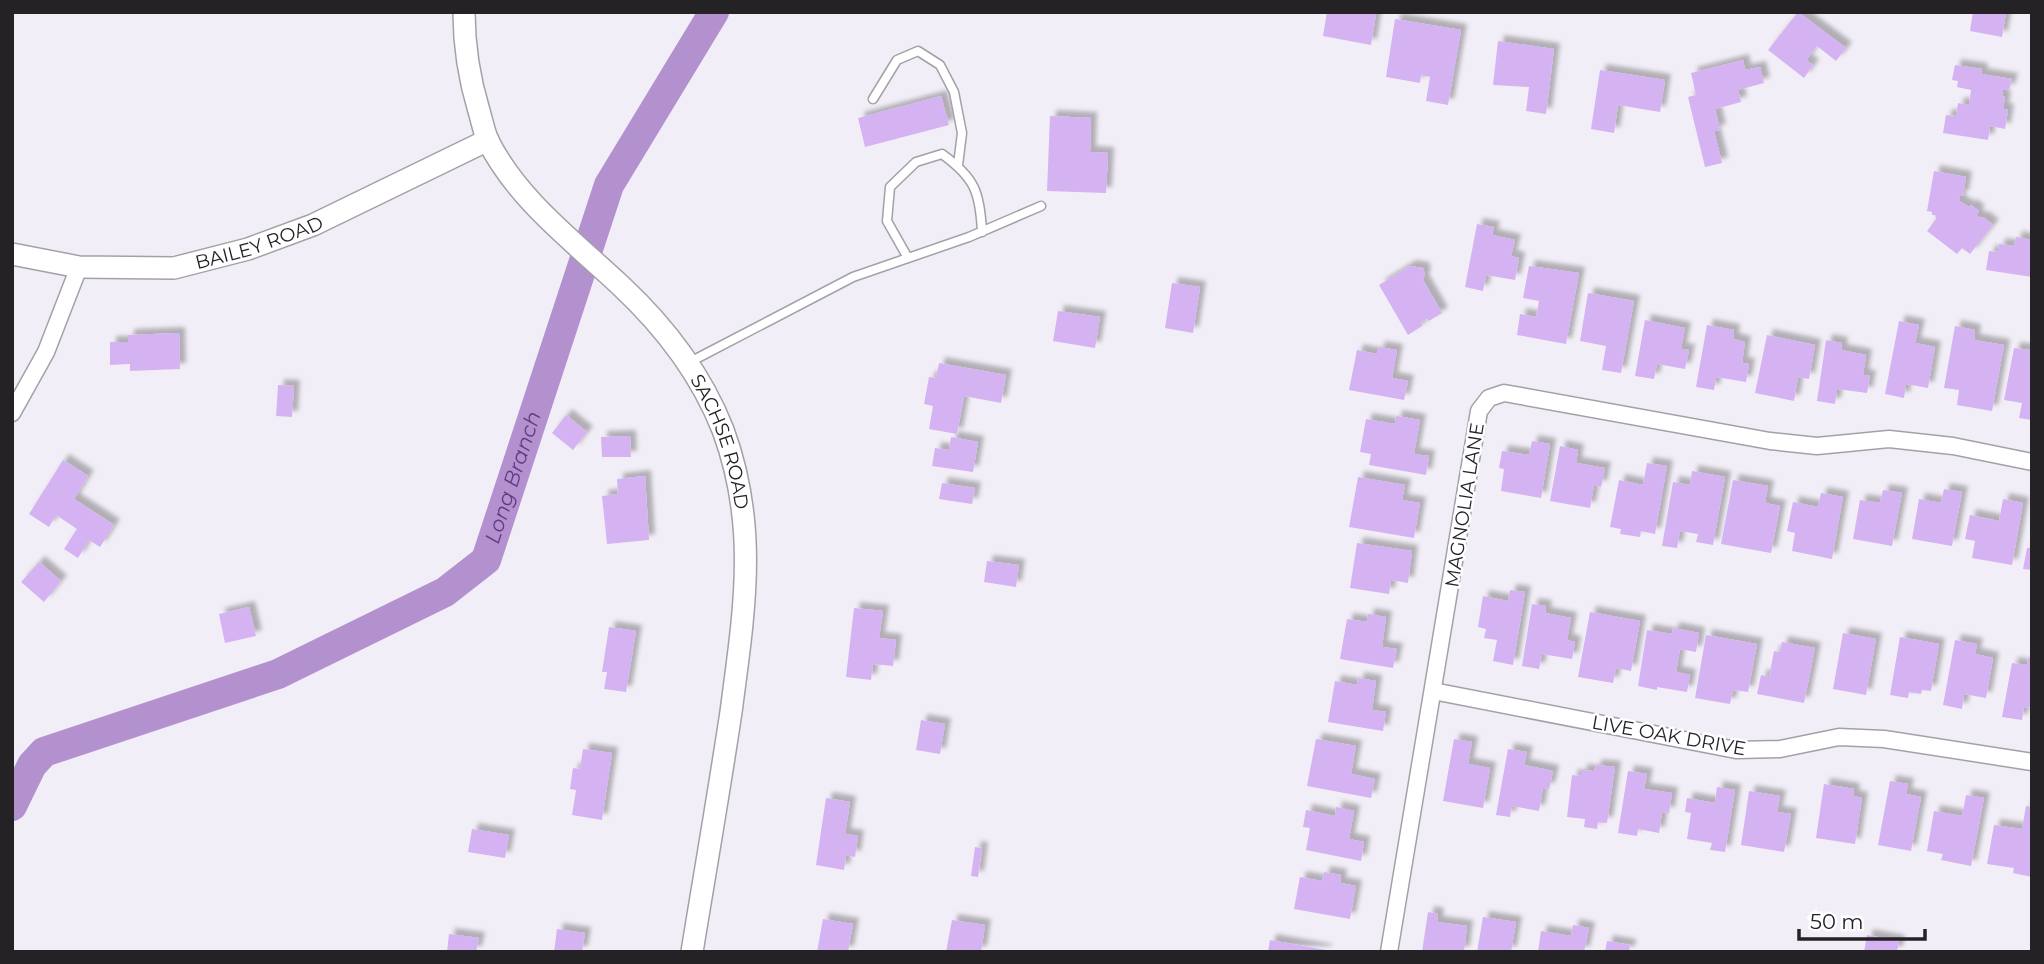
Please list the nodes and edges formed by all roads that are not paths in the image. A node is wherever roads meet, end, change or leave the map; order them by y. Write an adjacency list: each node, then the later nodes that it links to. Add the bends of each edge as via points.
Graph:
1 (464, 12): 3 (main road, SACHSE ROAD, via 468,75)
2 (873, 99): 4 (lane, via 897,60 918,51 940,65 954,92 962,133)
3 (488, 140): 9 (main road, BAILEY ROAD, via 313,225 248,249 174,268); 10 (main road, SACHSE ROAD, via 540,214 619,284)
4 (958, 166): 6 (lane, via 980,199); 8 (lane, via 942,155 916,162 890,187 887,221)
5 (1041, 206): 6 (lane)
6 (982, 232): 8 (lane)
7 (12, 254): 9 (main road, BAILEY ROAD)
8 (908, 258): 10 (lane, via 853,277)
9 (79, 267): 11 (street, via 46,352)
10 (688, 363): 15 (main road, SACHSE ROAD, via 730,452 746,533 742,631)
11 (12, 413)
12 (2032, 462): 13 (street, MAGNOLIA LANE, via 1888,439 1817,446 1770,441 1496,395 1479,411)
13 (1433, 691): 14 (street, LIVE OAK DRIVE, via 1737,750 1780,749 1839,737 1884,738); 16 (street, MAGNOLIA LANE)
14 (2032, 762)
15 (692, 952)
16 (1390, 952)

